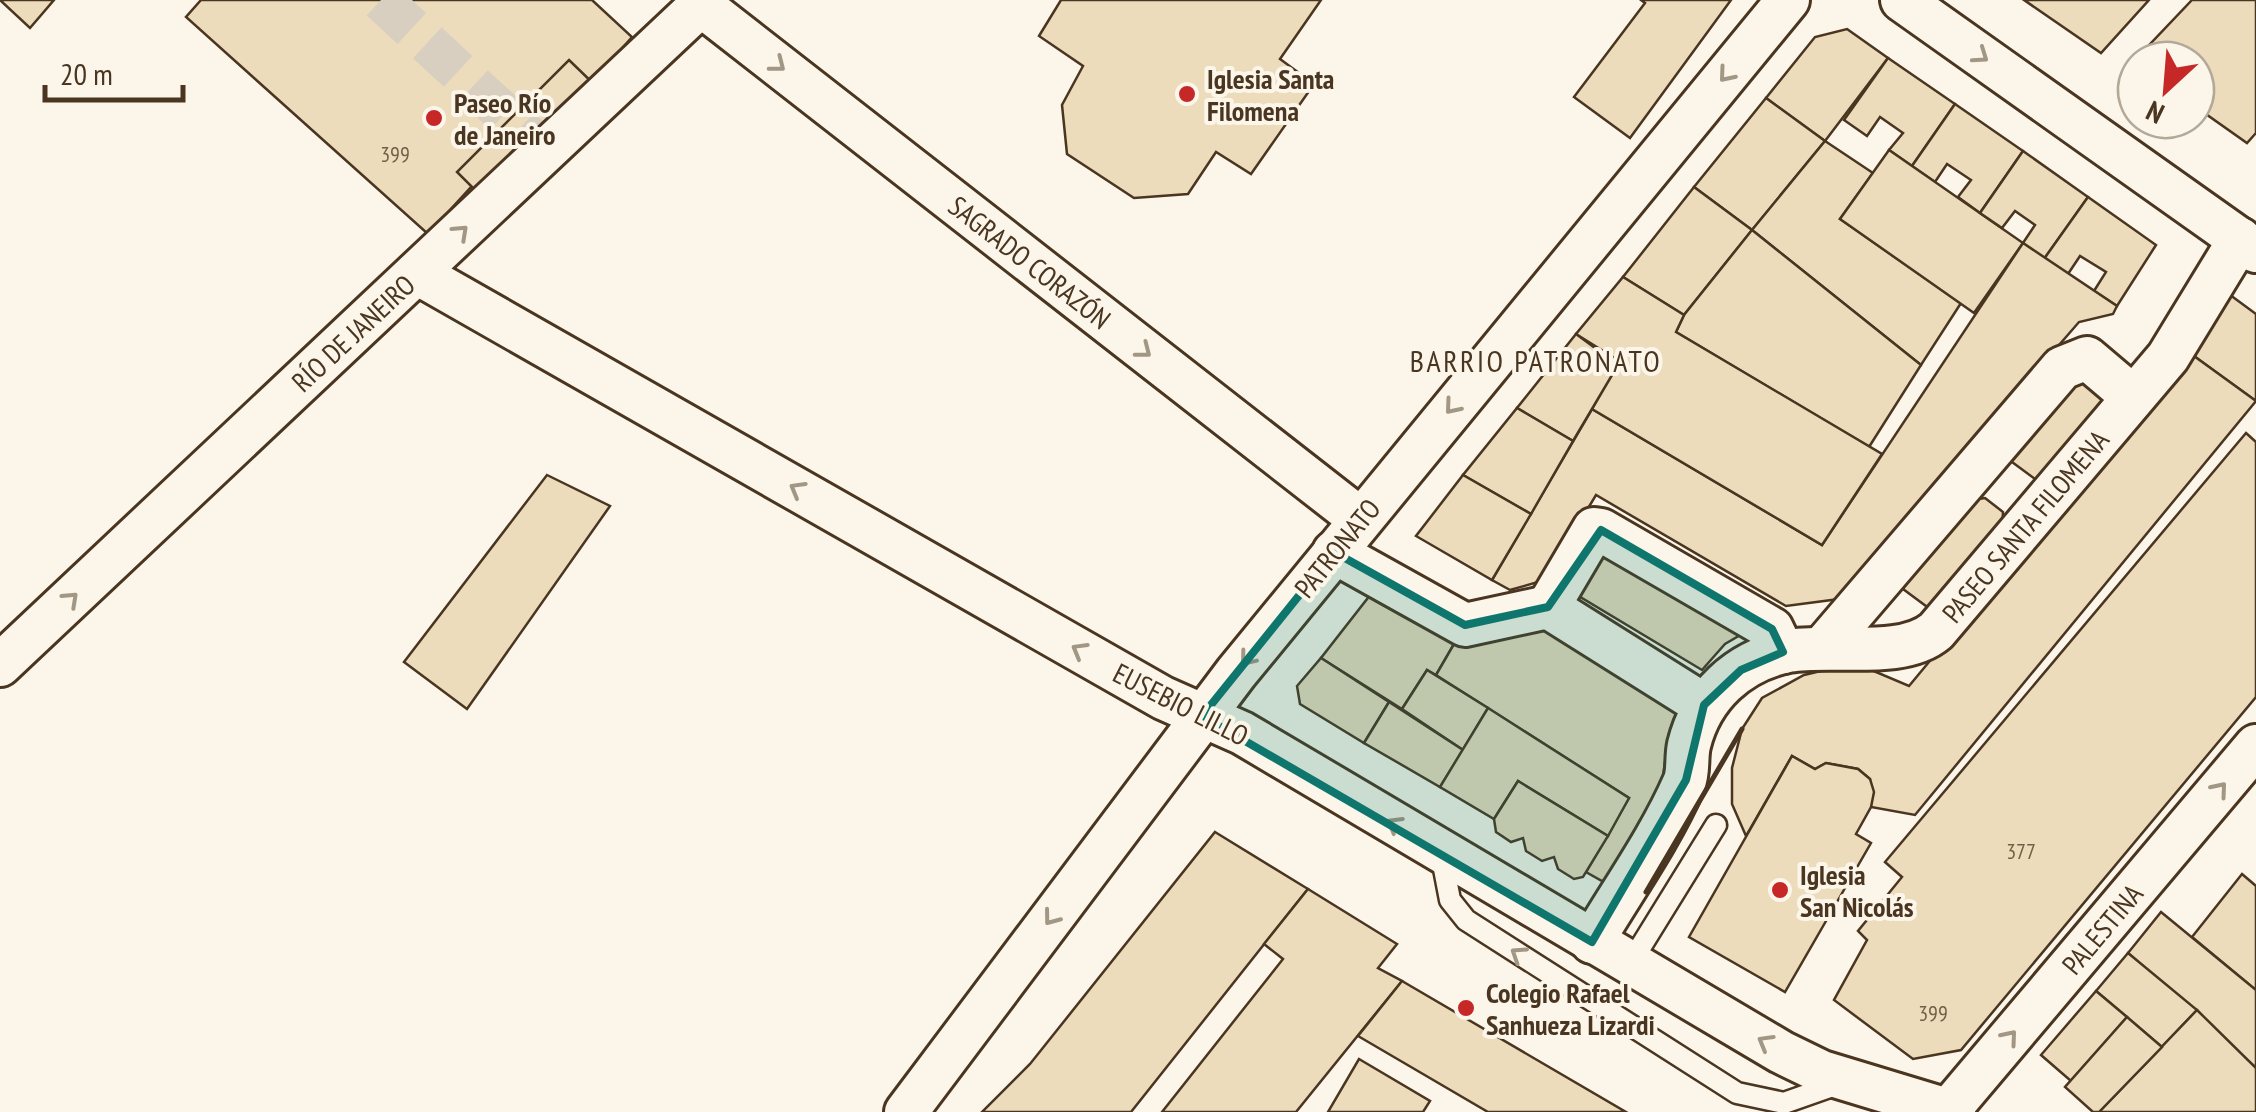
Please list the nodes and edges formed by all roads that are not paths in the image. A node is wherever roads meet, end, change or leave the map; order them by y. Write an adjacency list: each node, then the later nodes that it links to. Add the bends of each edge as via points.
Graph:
1 (1788, 0): 7 (street, PATRONATO, one-way to 7)
2 (1902, 0): 4 (street, one-way to 4)
3 (704, 2): 5 (street, RÍO DE JANEIRO, one-way to 3); 7 (street, SAGRADO CORAZÓN, one-way to 7)
4 (2248, 245): 6 (street, PASEO SANTA FILOMENA)
5 (417, 273): 11 (street, RÍO DE JANEIRO, one-way to 5); 13 (street, EUSEBIO LILLO, one-way to 5)
6 (2134, 397): 9 (street, PASEO SANTA FILOMENA, via 1924,642 1874,649); 9 (street, via 2087,358 2062,368)
7 (1347, 536): 8 (street, SAGRADO CORAZÓN, via 1465,625); 13 (street, PATRONATO, one-way to 13)
8 (1548, 607): 10 (street, via 1594,529 1601,530 1772,629); 12 (street)
9 (1825, 645): 10 (street, PASEO SANTA FILOMENA)
10 (1783, 652): 12 (street, PASEO SANTA FILOMENA, via 1741,670)
11 (0, 666)
12 (1704, 705): 17 (street, PASEO SANTA FILOMENA, via 1687,752 1686,780)
13 (1202, 716): 16 (street, EUSEBIO LILLO, one-way to 13); 21 (street, PATRONATO, one-way to 21)
14 (2256, 746): 20 (street, PALESTINA, one-way to 14)
15 (1716, 825): 18 (lane)
16 (1440, 851): 17 (street, EUSEBIO LILLO); 19 (lane, one-way to 16, via 1784,1103 1737,1093 1466,920 1450,900)
17 (1592, 942): 18 (street, EUSEBIO LILLO)
18 (1630, 964): 19 (street, EUSEBIO LILLO, one-way to 18, via 1782,1052)
19 (1850, 1081): 20 (street, EUSEBIO LILLO)
20 (1950, 1111)
21 (906, 1112)

